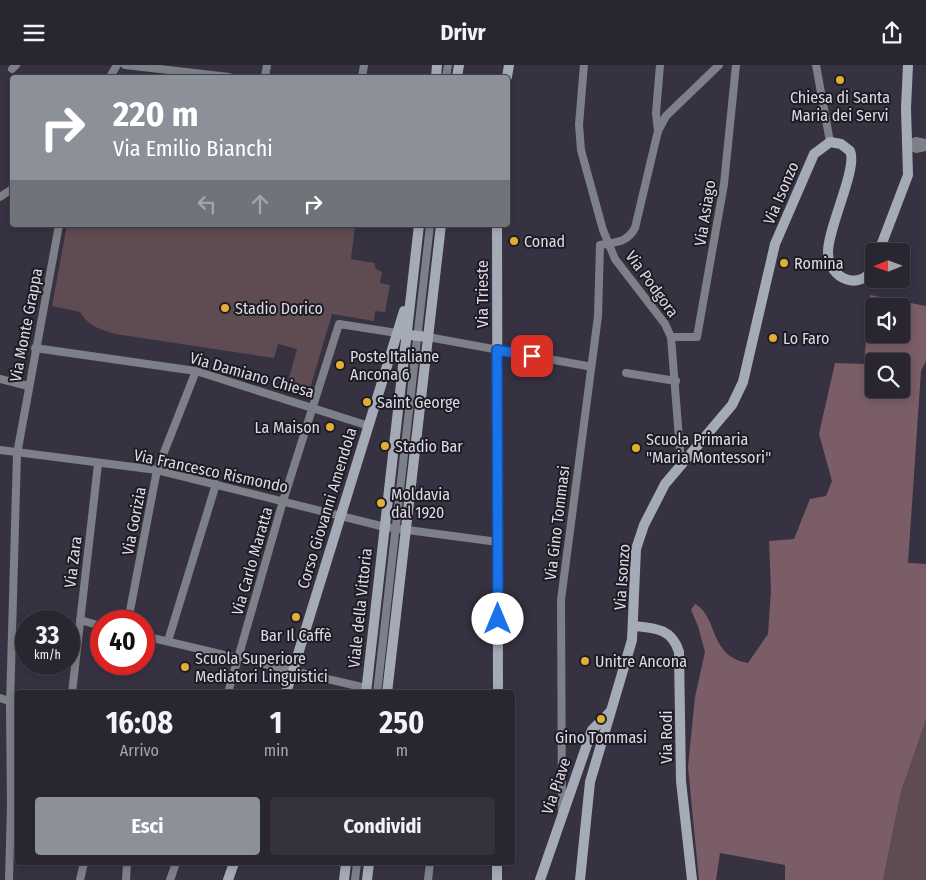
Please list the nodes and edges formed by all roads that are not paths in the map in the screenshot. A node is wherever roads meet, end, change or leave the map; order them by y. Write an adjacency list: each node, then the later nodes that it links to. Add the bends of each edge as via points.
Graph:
1 (125, 65): 8 (street)
2 (584, 65): 19 (street, Via Podgora, via 579,125 581,150)
3 (660, 65): 9 (street, via 656,113)
4 (719, 65): 9 (street, via 666,116)
5 (736, 65): 25 (street, Via Asiago, via 724,184 697,337)
6 (816, 65): 10 (street)
7 (908, 65): 12 (street)
8 (212, 75)
9 (658, 131): 19 (street, via 635,228 630,237)
10 (830, 142): 21 (street, via 841,144 850,151 852,162 828,250 830,267 839,276 852,281); 39 (street, Via Isonzo, via 814,154 775,244 743,382 722,418)
11 (926, 143): 12 (street)
12 (906, 144): 13 (street, via 916,149); 20 (street, via 909,165 906,184)
13 (926, 147)
14 (59, 227): 26 (street, Via Monte Grappa)
15 (419, 227): 22 (street, Corso Giovanni Amendola)
16 (430, 227): 23 (street, Viale della Vittoria)
17 (441, 227): 24 (street, Viale della Vittoria)
18 (498, 227): 27 (street, Via Trieste)
19 (608, 243): 25 (street, Via Podgora, via 615,259 665,324); 69 (street, Via Gino Tommasi, via 600,245 598,316 561,600)
20 (882, 243)
21 (865, 277)
22 (402, 334): 23 (street); 34 (street, Via Carlo Maratta, via 340,324); 35 (street, Corso Giovanni Amendola); 44 (street, Viale della Vittoria)
23 (417, 336): 24 (street); 45 (street, Viale della Vittoria)
24 (428, 337): 27 (street); 45 (street, Viale della Vittoria)
25 (671, 337): 32 (street, Via Podgora)
26 (35, 348): 29 (street, Via Damiano Chiesa); 33 (street, Via Monte Grappa)
27 (497, 350): 28 (street); 46 (street, Via Trieste)
28 (587, 366)
29 (196, 371): 34 (street, Via Damiano Chiesa); 40 (street, Via Gorizia)
30 (626, 373): 32 (street)
31 (0, 379): 33 (street)
32 (676, 381): 39 (street, Via Podgora)
33 (28, 386): 37 (street, Via Monte Grappa)
34 (313, 406): 35 (street, Via Damiano Chiesa); 42 (street, Via Carlo Maratta)
35 (369, 425): 43 (street, Corso Giovanni Amendola)
36 (0, 450): 37 (street, Via Francesco Rismondo)
37 (17, 454): 38 (street, Via Francesco Rismondo); 65 (street, Via Monte Grappa)
38 (98, 463): 40 (street, Via Francesco Rismondo); 48 (street, Via Zara)
39 (681, 463): 50 (street, Via Isonzo, via 654,505 636,549)
40 (158, 470): 41 (street, Via Francesco Rismondo); 47 (street, Via Gorizia)
41 (216, 485): 42 (street, Via Francesco Rismondo); 52 (street)
42 (283, 501): 43 (street, Via Francesco Rismondo); 53 (street, Via Carlo Maratta)
43 (341, 515): 44 (street, Via Francesco Rismondo); 54 (street, Corso Giovanni Amendola)
44 (384, 527): 45 (street, Viale della Vittoria); 60 (street, Viale della Vittoria)
45 (401, 529): 46 (street); 61 (street, Viale della Vittoria); 62 (street, Viale della Vittoria)
46 (498, 542): 63 (street, Via Trieste)
47 (130, 610)
48 (80, 620): 49 (street)
49 (90, 623)
50 (634, 626): 66 (street, Via Isonzo); 91 (street, Via Rodi, via 657,628 667,633 680,652 681,781)
51 (155, 638): 52 (street)
52 (168, 641): 53 (street)
53 (238, 658): 54 (street); 57 (street, Via Carlo Maratta)
54 (293, 672): 58 (street, Corso Giovanni Amendola); 59 (street)
55 (74, 675): 56 (street, Via Zara)
56 (72, 690)
57 (229, 690)
58 (287, 690)
59 (362, 690)
60 (366, 690)
61 (377, 690)
62 (387, 690)
63 (498, 690)
64 (0, 698): 65 (street)
65 (14, 702): 79 (street, Via Monte Grappa)
66 (612, 709): 67 (street, Via Piave); 68 (street, Via Isonzo)
67 (592, 730): 68 (street, via 600,728); 69 (street, Via Piave)
68 (604, 734): 90 (street, Via Isonzo, via 590,782)
69 (562, 815): 89 (street, Via Piave)
70 (84, 865): 80 (street)
71 (127, 865): 81 (street)
72 (175, 865): 82 (street)
73 (233, 865): 83 (street)
74 (346, 865): 84 (street)
75 (357, 865): 85 (street)
76 (369, 865): 86 (street)
77 (430, 865): 87 (street)
78 (497, 865): 88 (street)
79 (9, 880)
80 (80, 880)
81 (126, 880)
82 (170, 880)
83 (228, 880)
84 (344, 880)
85 (355, 880)
86 (367, 880)
87 (428, 880)
88 (497, 880)
89 (540, 880)
90 (580, 880)
91 (692, 880)

